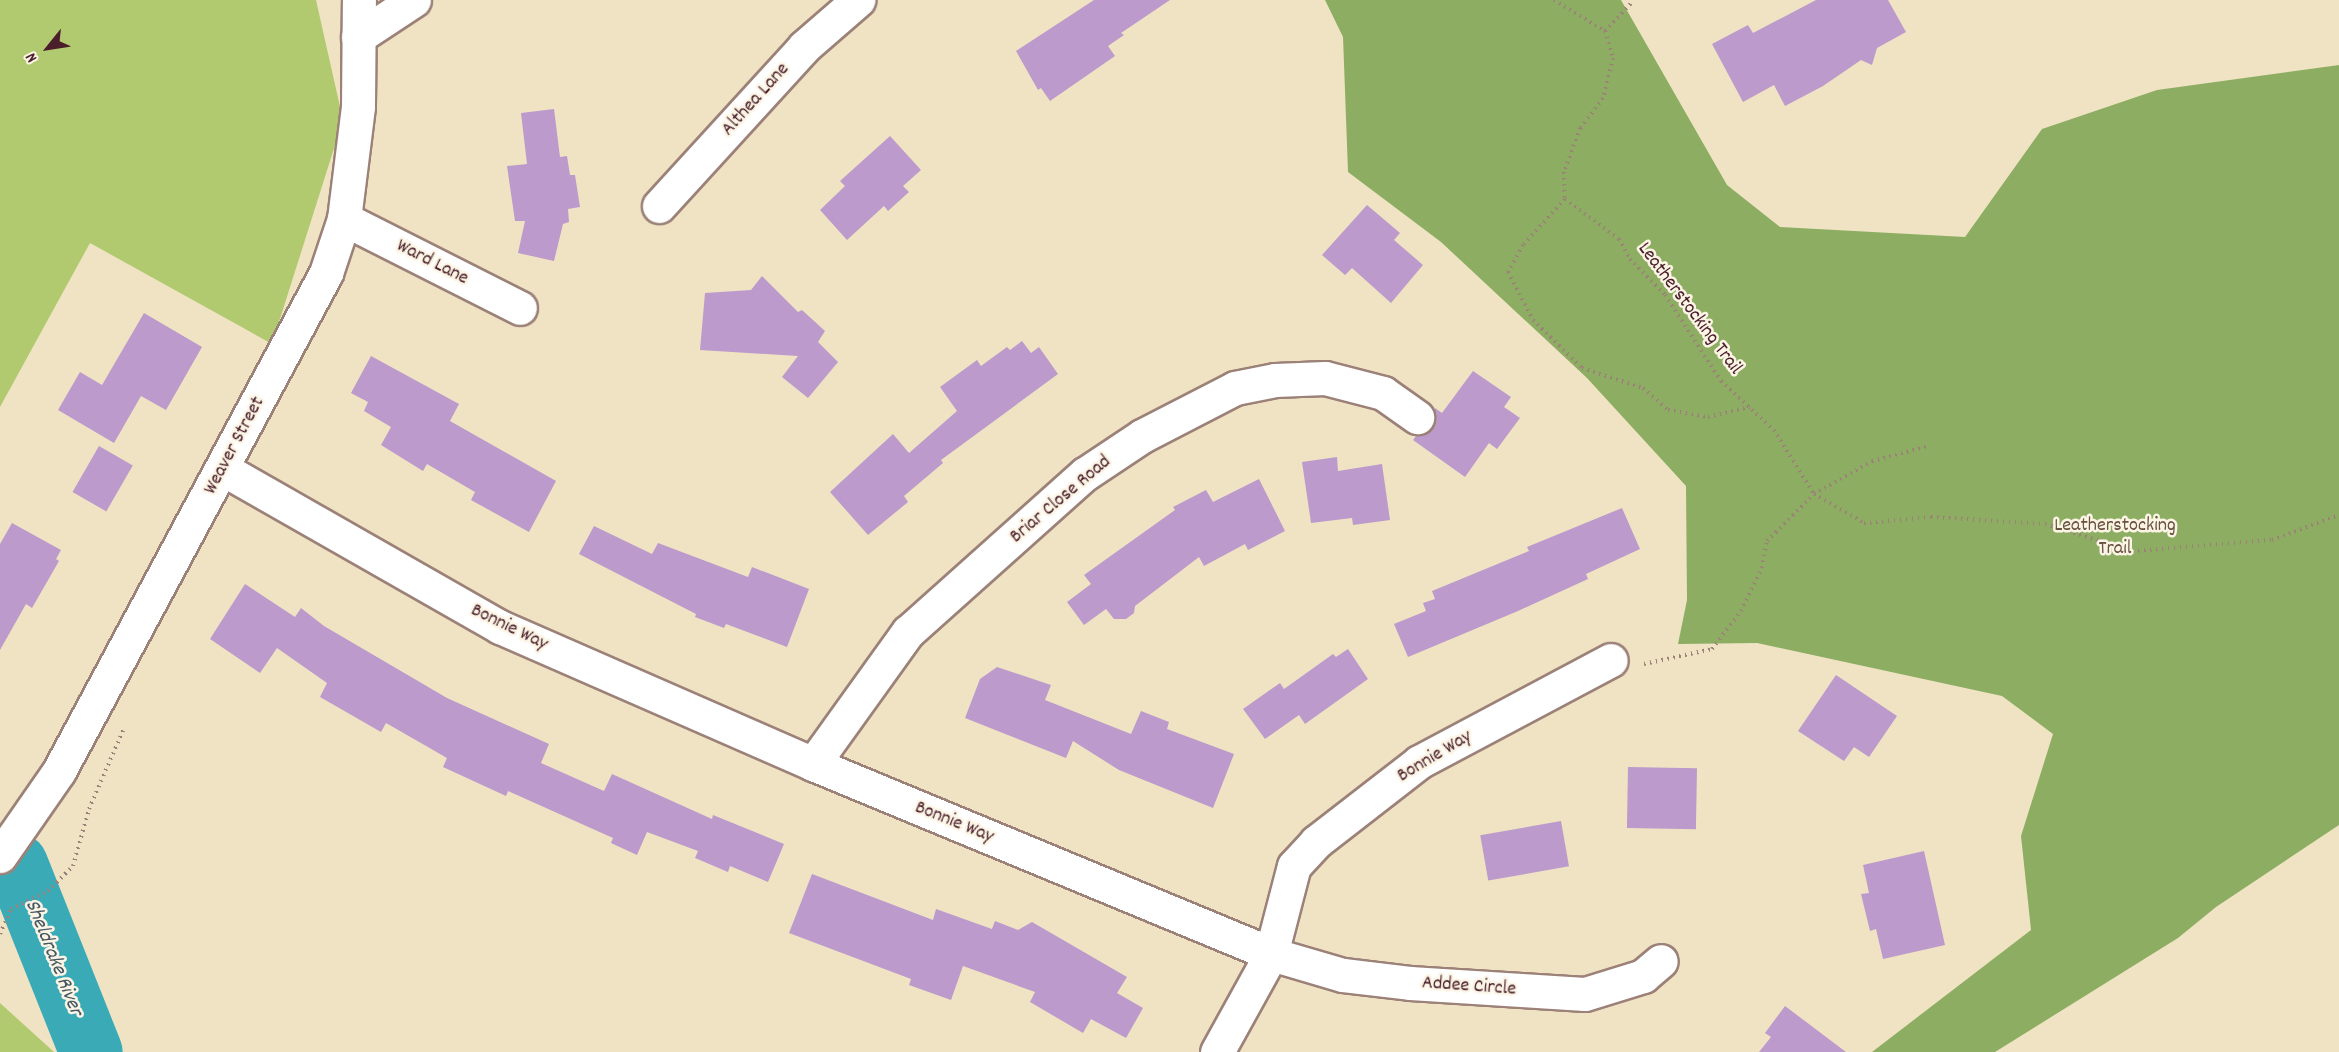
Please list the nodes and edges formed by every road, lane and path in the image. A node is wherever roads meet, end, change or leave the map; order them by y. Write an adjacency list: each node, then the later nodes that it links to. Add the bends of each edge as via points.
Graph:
1 (359, 0): 7 (street, Weaver Street)
2 (414, 0): 7 (street)
3 (858, 0): 9 (street, Althea Lane, via 804,47)
4 (1554, 0): 6 (path)
5 (1634, 0): 6 (path)
6 (1605, 31): 8 (path, via 1613,58 1603,98 1580,128 1563,171)
7 (358, 36): 10 (street, Weaver Street, via 358,106)
8 (1565, 199): 12 (path, Leatherstocking Trail, via 1619,238 1630,259 1665,295 1721,381); 12 (path, via 1524,245 1508,272 1533,320 1582,368 1643,388 1668,410 1708,417)
9 (659, 206)
10 (344, 219): 11 (street, Ward Lane); 15 (street, Weaver Street, via 326,273)
11 (520, 308)
12 (1750, 407): 16 (path, Leatherstocking Trail, via 1774,430)
13 (1418, 417): 20 (street, Briar Close Road, via 1383,393 1325,378 1275,380 1235,388 1142,436 1085,474 908,632)
14 (1929, 446): 16 (path, via 1872,461)
15 (223, 469): 20 (street, Bonnie Way, via 500,627); 21 (street, Weaver Street, via 59,771)
16 (1814, 494): 17 (path, Leatherstocking Trail, via 1864,523 1931,517 2045,524 2132,551 2272,540); 18 (path, via 1767,541 1762,568 1741,611 1712,649)
17 (2339, 514)
18 (1624, 662): 23 (street, Bonnie Way, via 1419,762 1316,842 1294,866)
19 (129, 718): 22 (path, via 89,809 73,866 48,891 11,909)
20 (813, 765): 23 (street, Bonnie Way)
21 (0, 856)
22 (0, 934)
23 (1271, 954): 24 (street, Addee Circle, via 1343,975 1585,994 1643,976); 25 (street)
24 (1661, 960)
25 (1217, 1052)

